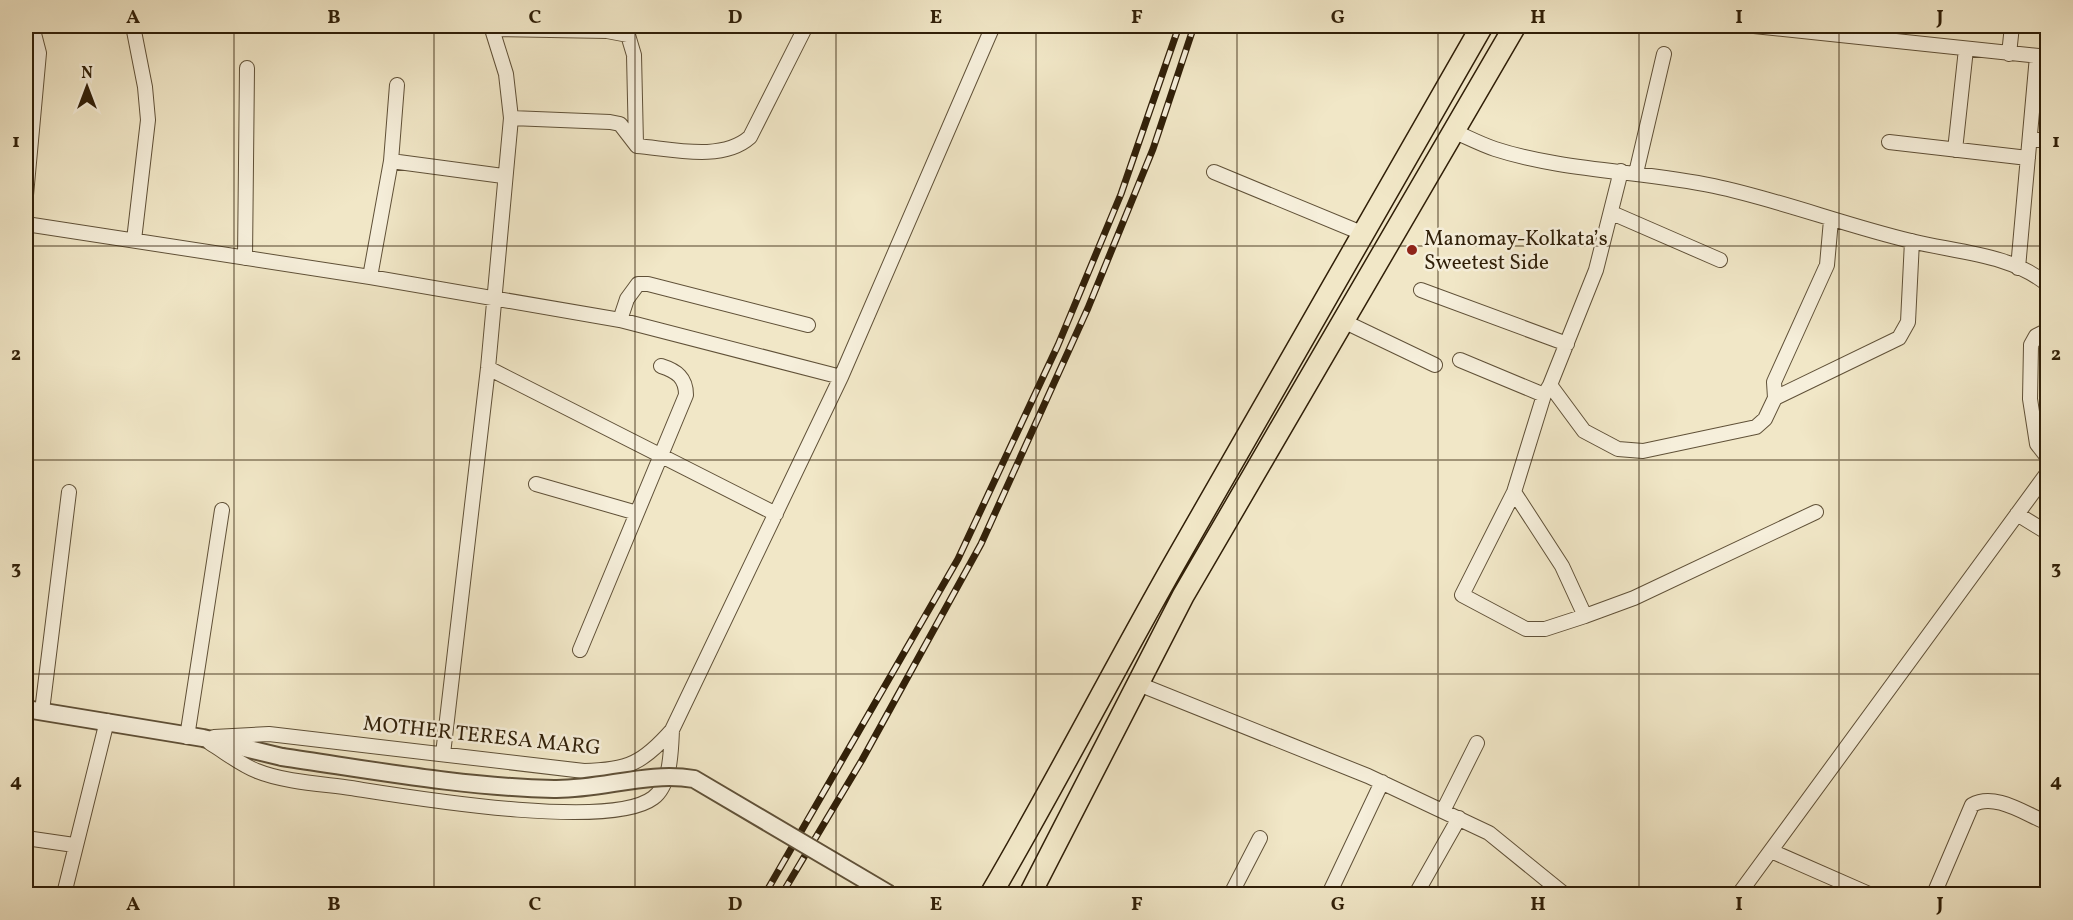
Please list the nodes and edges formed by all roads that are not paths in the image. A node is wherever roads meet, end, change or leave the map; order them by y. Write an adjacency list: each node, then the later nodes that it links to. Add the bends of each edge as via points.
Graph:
1 (32, 26): 29 (street, via 39,53)
2 (133, 26): 34 (street, via 146,87 148,120)
3 (806, 26): 21 (street, via 750,137 738,147 722,152)
4 (993, 26): 52 (street)
5 (1482, 26): 33 (main road)
6 (1515, 26): 17 (main road)
7 (1754, 26): 10 (street)
8 (2012, 26): 12 (street)
9 (491, 27): 16 (street, via 506,74); 21 (street, via 628,35 634,55)
10 (1966, 49): 12 (street); 22 (street)
11 (1664, 54): 27 (street)
12 (2009, 54): 13 (street)
13 (2042, 57): 18 (street)
14 (247, 68): 36 (street)
15 (397, 86): 24 (street)
16 (511, 118): 21 (street, via 620,124); 28 (street)
17 (1453, 131): 25 (street, via 1495,149); 44 (main road)
18 (2030, 139): 19 (street); 23 (street)
19 (2048, 141)
20 (1889, 142): 22 (street)
21 (636, 146)
22 (1954, 150): 23 (street)
23 (2028, 158): 38 (street)
24 (391, 161): 28 (street); 39 (street)
25 (1621, 171): 27 (street); 30 (street)
26 (1214, 172): 33 (street)
27 (1636, 173): 31 (street, via 1755,195)
28 (503, 176): 42 (street)
29 (26, 195)
30 (1612, 213): 37 (street); 47 (street, via 1596,270)
31 (1831, 219): 35 (street); 54 (street, via 1827,265 1774,382)
32 (26, 224): 34 (street)
33 (1364, 234): 77 (main road, via 1123,653)
34 (134, 240): 36 (street)
35 (1912, 242): 38 (street); 54 (street, via 1908,322 1899,338)
36 (246, 258): 39 (street)
37 (1720, 260)
38 (2018, 268): 40 (street)
39 (370, 277): 42 (street)
40 (2048, 285)
41 (1421, 290): 47 (street)
42 (494, 298): 43 (street); 51 (street)
43 (620, 320): 45 (street, via 633,290 638,284 648,284); 52 (street)
44 (1342, 321): 49 (street); 69 (main road, via 1188,586)
45 (808, 325)
46 (2048, 330): 56 (street, via 2036,336 2031,345 2030,399 2037,444)
47 (1567, 344): 53 (street)
48 (1460, 360): 53 (street)
49 (1435, 365)
50 (661, 366): 55 (street, via 681,376 686,385 686,395)
51 (488, 368): 55 (street); 75 (street)
52 (842, 377): 65 (street)
53 (1547, 390): 54 (street, via 1584,431 1618,449 1643,451 1756,427 1765,419); 60 (street)
54 (1775, 398)
55 (661, 457): 63 (street); 65 (street)
56 (2048, 458)
57 (2048, 472): 64 (street)
58 (536, 484): 63 (street)
59 (69, 492): 70 (street)
60 (1514, 492): 67 (street, via 1562,566); 67 (street, via 1462,595 1527,629 1545,629)
61 (222, 510): 73 (street)
62 (1816, 512): 67 (street, via 1634,598)
63 (637, 513): 68 (street)
64 (2017, 513): 66 (street); 85 (street)
65 (776, 514): 72 (street)
66 (2048, 532)
67 (1585, 616)
68 (580, 650)
69 (1137, 683): 76 (street); 78 (main road)
70 (34, 710): 71 (street, MOTHER TERESA MARG)
71 (107, 721): 73 (street, MOTHER TERESA MARG); 84 (street)
72 (672, 730): 73 (street, MOTHER TERESA MARG, via 663,784 655,797 639,806 603,811 501,808 315,783 257,771); 75 (street, MOTHER TERESA MARG, via 653,752 635,764 615,770 584,771)
73 (195, 737): 75 (street, MOTHER TERESA MARG, via 268,734); 87 (street, MOTHER TERESA MARG, bridge, via 282,757 511,788 569,789 654,776 694,779)
74 (1477, 743): 79 (street)
75 (443, 754)
76 (1382, 783): 79 (street); 91 (street)
77 (1047, 798): 78 (main road); 88 (main road)
78 (1071, 810): 89 (main road)
79 (1443, 811): 80 (street)
80 (1458, 818): 92 (street); 93 (street, via 1490,832)
81 (2048, 823): 96 (street, via 1994,801 1982,800 1972,805)
82 (26, 838): 84 (street)
83 (1260, 838): 90 (street)
84 (74, 845): 86 (street)
85 (1771, 851): 94 (street); 95 (street)
86 (64, 894)
87 (889, 894)
88 (991, 894)
89 (1030, 894)
90 (1231, 894)
91 (1329, 894)
92 (1416, 894)
93 (1564, 894)
94 (1738, 894)
95 (1869, 894)
96 (1934, 894)

